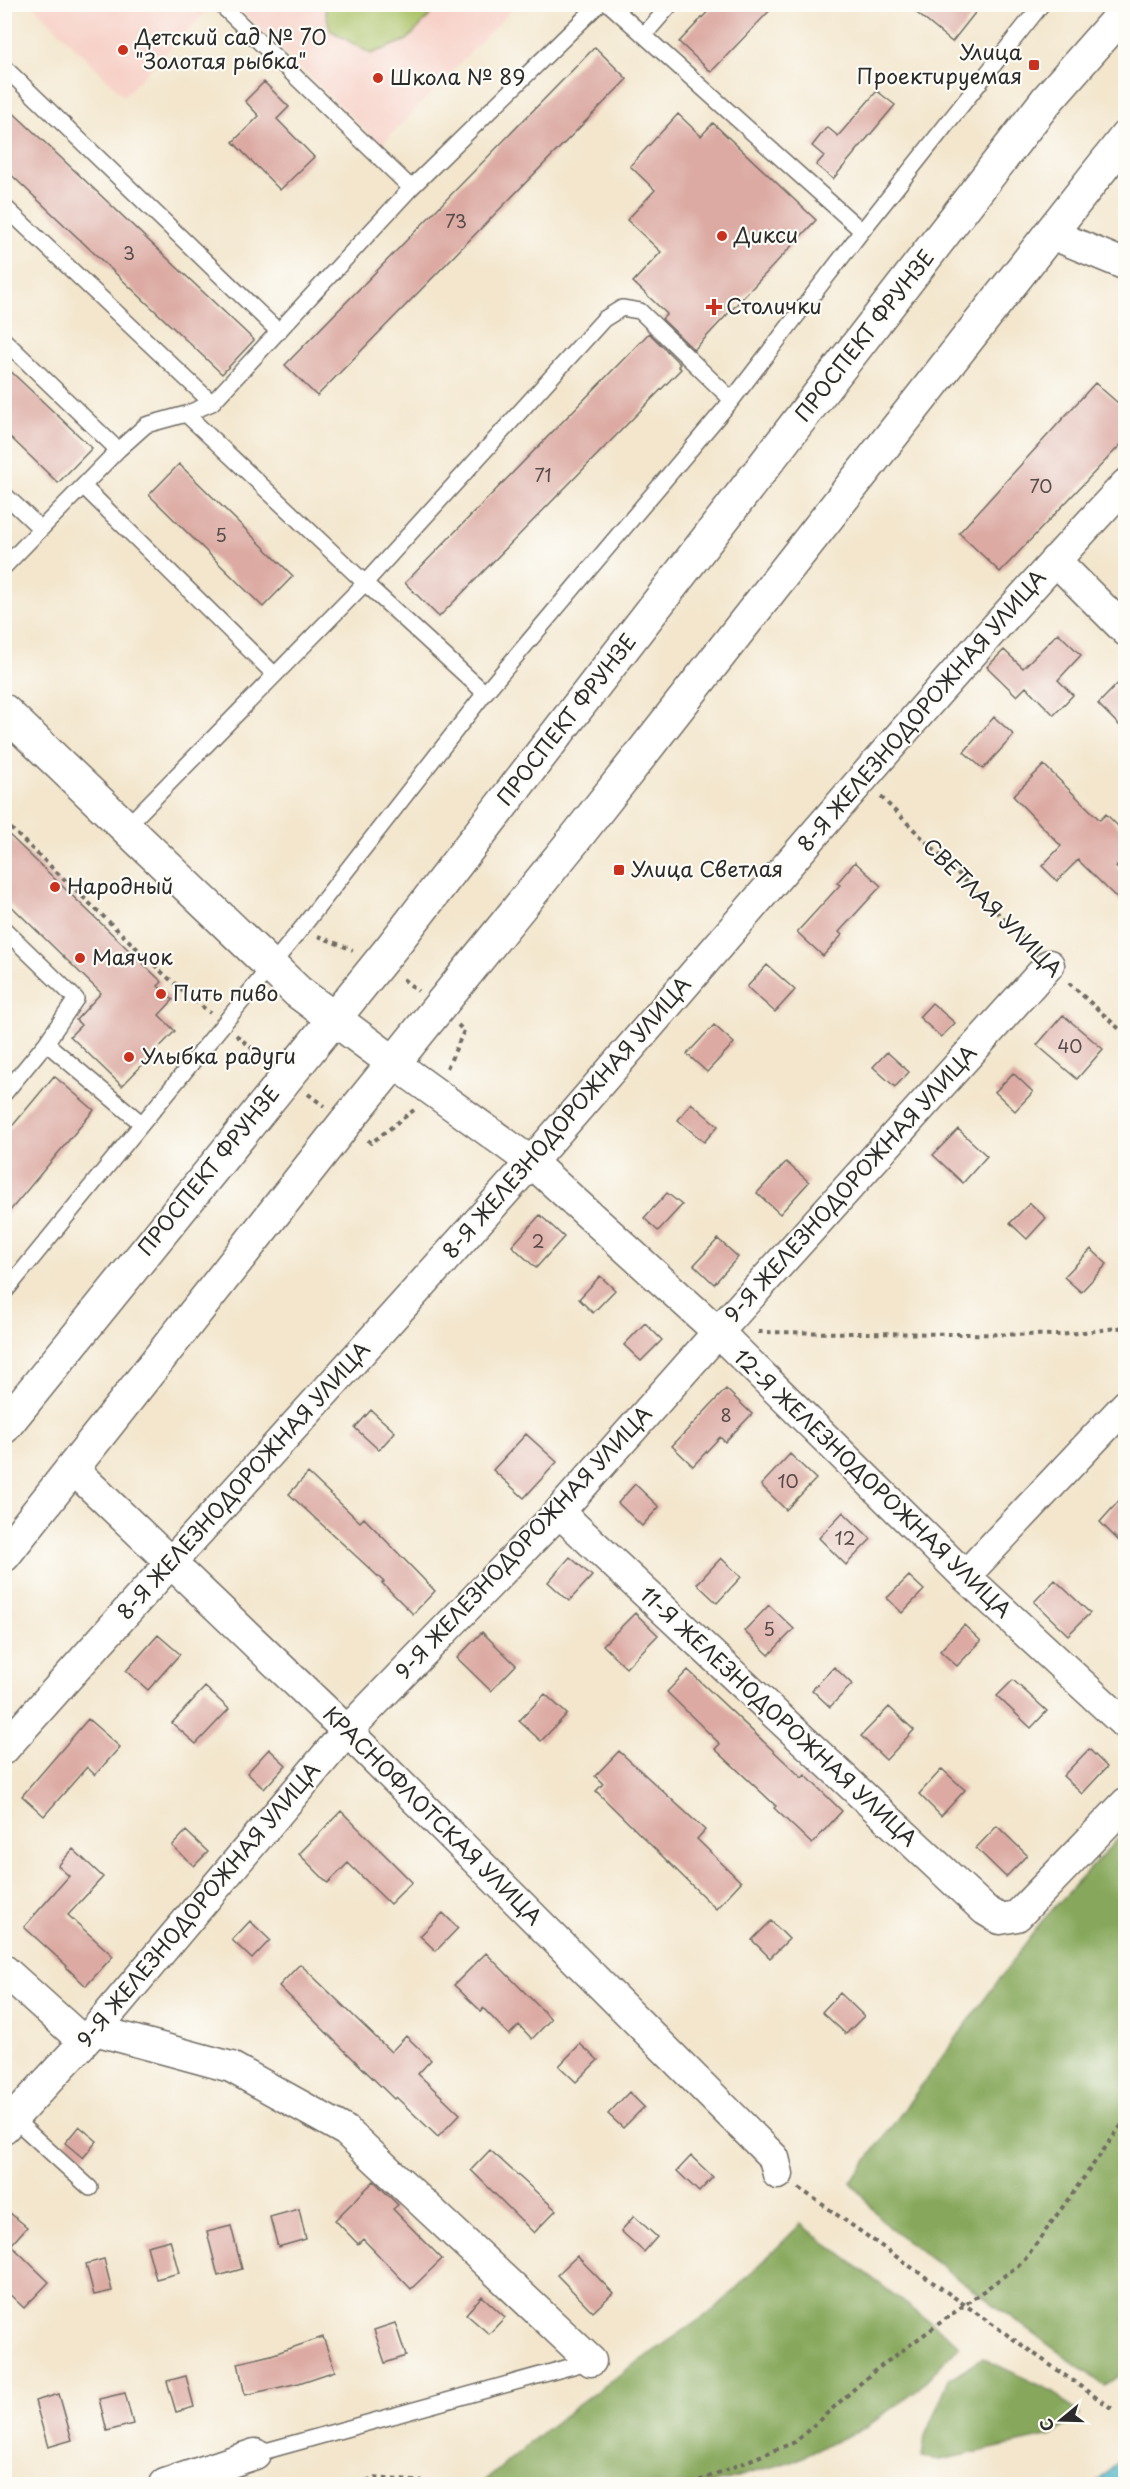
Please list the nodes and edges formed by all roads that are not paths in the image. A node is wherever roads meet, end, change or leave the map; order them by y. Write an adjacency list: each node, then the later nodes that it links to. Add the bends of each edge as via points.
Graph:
1 (220, 4): 10 (lane)
2 (599, 4): 10 (lane)
3 (609, 4): 7 (lane)
4 (671, 4): 7 (lane)
5 (1042, 4): 12 (lane)
6 (1125, 10): 36 (main road, ПРОСПЕКТ ФРУНЗЕ, via 1046,101)
7 (645, 34): 12 (lane)
8 (4, 67): 15 (lane)
9 (1125, 137): 13 (main road)
10 (411, 188): 15 (lane)
11 (4, 206): 18 (lane)
12 (862, 231): 17 (lane)
13 (1049, 233): 14 (street); 38 (main road, via 596,812)
14 (1125, 265)
15 (279, 332): 18 (lane)
16 (4, 339): 20 (lane)
17 (732, 400): 27 (lane, via 640,311 622,308 604,320); 30 (lane)
18 (212, 403): 19 (lane)
19 (186, 414): 20 (lane, via 146,425); 27 (lane)
20 (118, 450): 22 (lane)
21 (1125, 484): 25 (street, 8-Я ЖЕЛЕЗНОДОРОЖНАЯ УЛИЦА)
22 (84, 487): 24 (lane); 29 (lane)
23 (4, 494): 24 (lane)
24 (40, 528): 26 (lane)
25 (1055, 560): 28 (street); 41 (street, 8-Я ЖЕЛЕЗНОДОРОЖНАЯ УЛИЦА, via 861,778)
26 (4, 567)
27 (365, 583): 29 (lane); 30 (lane)
28 (1125, 631)
29 (275, 675): 32 (lane)
30 (485, 693): 34 (lane)
31 (4, 711): 32 (main road)
32 (126, 827): 34 (main road)
33 (4, 929): 37 (lane, via 76,999)
34 (270, 965): 36 (main road); 40 (lane)
35 (1049, 965): 43 (street, 9-Я ЖЕЛЕЗНОДОРОЖНАЯ УЛИЦА)
36 (333, 1018): 38 (main road); 45 (main road, ПРОСПЕКТ ФРУНЗЕ)
37 (46, 1043): 39 (lane); 40 (lane)
38 (394, 1063): 41 (street, 12-Я ЖЕЛЕЗНОДОРОЖНАЯ УЛИЦА); 46 (main road)
39 (4, 1094)
40 (141, 1124): 42 (lane)
41 (531, 1162): 43 (street, 12-Я ЖЕЛЕЗНОДОРОЖНАЯ УЛИЦА); 49 (street, 8-Я ЖЕЛЕЗНОДОРОЖНАЯ УЛИЦА)
42 (4, 1293)
43 (718, 1332): 47 (street, 9-Я ЖЕЛЕЗНОДОРОЖНАЯ УЛИЦА); 50 (street, 12-Я ЖЕЛЕЗНОДОРОЖНАЯ УЛИЦА)
44 (1125, 1405): 50 (street)
45 (4, 1427)
46 (73, 1469): 48 (main road); 49 (street, КРАСНОФЛОТСКАЯ УЛИЦА)
47 (559, 1512): 52 (street, 9-Я ЖЕЛЕЗНОДОРОЖНАЯ УЛИЦА); 54 (street, 11-Я ЖЕЛЕЗНОДОРОЖНАЯ УЛИЦА, via 985,1910 1000,1918 1017,1916)
48 (4, 1555)
49 (170, 1561): 52 (street, КРАСНОФЛОТСКАЯ УЛИЦА); 53 (street, 8-Я ЖЕЛЕЗНОДОРОЖНАЯ УЛИЦА)
50 (965, 1576): 51 (street, 12-Я ЖЕЛЕЗНОДОРОЖНАЯ УЛИЦА)
51 (1125, 1725)
52 (347, 1731): 56 (street, 9-Я ЖЕЛЕЗНОДОРОЖНАЯ УЛИЦА); 58 (street, КРАСНОФЛОТСКАЯ УЛИЦА, via 774,2158)
53 (4, 1749)
54 (1125, 1803)
55 (4, 1970): 56 (street)
56 (89, 2036): 57 (street, 9-Я ЖЕЛЕЗНОДОРОЖНАЯ УЛИЦА); 60 (street, via 231,2067 346,2131)
57 (9, 2123): 59 (lane)
58 (778, 2174)
59 (90, 2188)
60 (591, 2361): 61 (lane)
61 (255, 2454): 62 (street)
62 (165, 2484)

